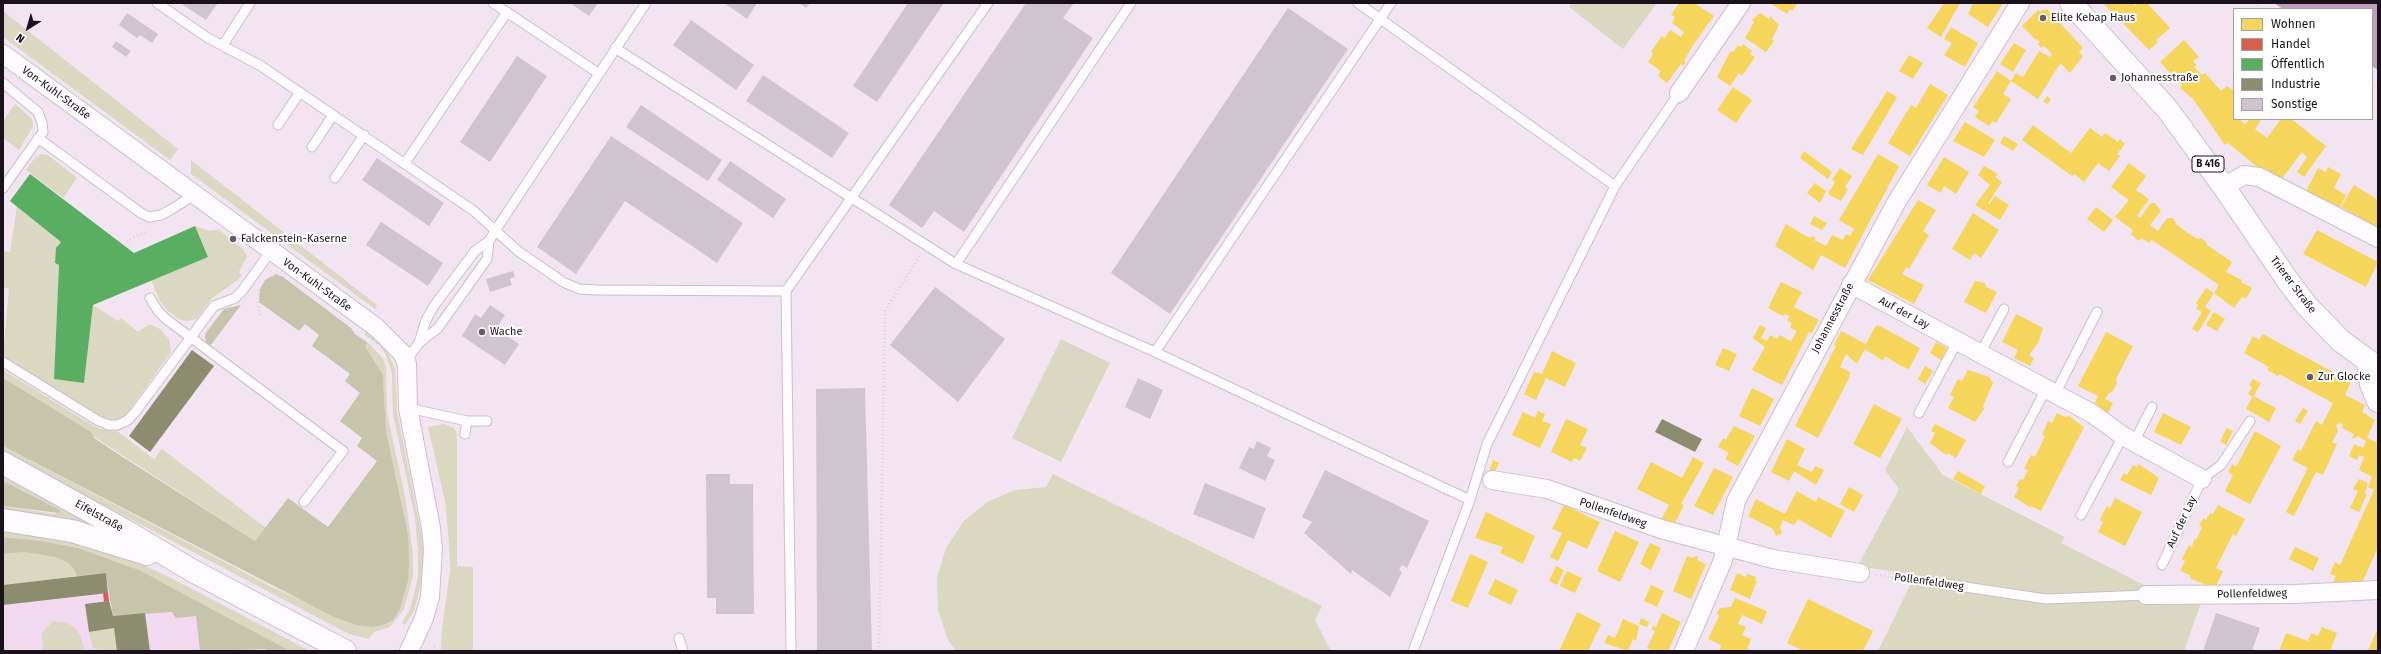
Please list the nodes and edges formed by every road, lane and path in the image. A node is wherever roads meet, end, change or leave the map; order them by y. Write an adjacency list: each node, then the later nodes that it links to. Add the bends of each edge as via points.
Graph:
1 (157, 3): 14 (lane, via 208,38)
2 (250, 3): 14 (lane)
3 (493, 3): 12 (lane)
4 (646, 3): 15 (lane)
5 (988, 3): 32 (lane)
6 (1131, 3): 40 (lane)
7 (1358, 3): 13 (lane)
8 (1391, 3): 13 (lane)
9 (1741, 3): 20 (street)
10 (2020, 3): 41 (street, Johannesstraße, via 1896,203)
11 (2071, 3): 29 (street, Trierer Straße / B 416, via 2168,110)
12 (506, 12): 17 (lane); 26 (lane)
13 (1381, 18): 28 (lane); 51 (lane)
14 (223, 45): 19 (lane)
15 (615, 48): 17 (lane); 32 (lane)
16 (3, 54): 31 (street, Von-Kuhl-Straße)
17 (598, 73): 34 (lane)
18 (3, 83): 24 (lane, via 38,112 42,132)
19 (300, 92): 21 (lane); 22 (lane)
20 (1680, 93): 28 (lane)
21 (333, 114): 23 (lane); 25 (lane)
22 (278, 125)
23 (364, 135): 26 (lane); 27 (lane)
24 (38, 138): 30 (lane); 31 (lane, via 149,217 172,210)
25 (312, 147)
26 (405, 164): 34 (lane, via 474,211)
27 (335, 178)
28 (1615, 186): 70 (lane, via 1487,444)
29 (2224, 186): 35 (street, via 2244,175 2259,177); 55 (street, Trierer Straße / B 416, via 2297,294 2331,332)
30 (3, 188)
31 (194, 194): 39 (street, Von-Kuhl-Straße)
32 (850, 199): 38 (lane); 43 (lane)
33 (148, 231): 37 (path, via 131,239)
34 (495, 231): 36 (lane); 43 (lane, via 518,251 563,282 579,289)
35 (2378, 238)
36 (489, 242): 50 (lane, via 475,251 434,306 426,320); 50 (lane, via 487,259 438,328)
37 (125, 246)
38 (926, 246): 40 (lane); 88 (path, via 885,310)
39 (271, 251): 48 (lane, via 242,291 234,298 214,306); 53 (street, Von-Kuhl-Straße, via 376,328 402,353)
40 (956, 264): 51 (lane)
41 (1851, 284): 49 (street, Auf der Lay); 74 (street, Johannesstraße, via 1736,501)
42 (260, 287): 47 (path)
43 (786, 291): 87 (lane)
44 (150, 298): 48 (lane, via 158,311)
45 (2004, 309): 52 (lane)
46 (2097, 312): 56 (lane)
47 (260, 317)
48 (190, 336): 54 (lane, via 136,411 128,420 118,425 108,426 97,420); 71 (lane, via 343,451)
49 (1957, 342): 52 (street, Auf der Lay); 60 (lane)
50 (419, 343): 53 (lane)
51 (1155, 352): 70 (lane)
52 (1980, 354): 56 (street, Auf der Lay)
53 (406, 361): 58 (street, Von-Kuhl-Straße, via 409,377)
54 (3, 362)
55 (2373, 365): 57 (street, via 2371,384)
56 (2050, 391): 65 (street, Auf der Lay, via 2093,414); 66 (lane)
57 (2378, 401)
58 (408, 408): 61 (lane); 81 (street, Von-Kuhl-Straße, via 433,549 430,597)
59 (2152, 408): 65 (lane)
60 (1919, 413)
61 (467, 420): 63 (lane); 64 (lane)
62 (2250, 420): 68 (lane, Auf der Lay, via 2221,465)
63 (487, 421)
64 (465, 434)
65 (2129, 439): 68 (street, Auf der Lay); 72 (lane)
66 (2008, 462)
67 (3, 463): 76 (street, Eifelstraße)
68 (2202, 479): 75 (lane, Auf der Lay)
69 (1492, 480): 74 (street, Pollenfeldweg, via 1546,489 1661,529)
70 (1470, 500): 89 (lane)
71 (304, 502)
72 (2081, 516)
73 (3, 520): 76 (street, Eifelstraße, via 41,525 103,540)
74 (1725, 545): 77 (street, Pollenfeldweg, via 1773,559); 90 (street, Johannesstraße, via 1723,560)
75 (2162, 565)
76 (193, 571): 84 (street, Eifelstraße)
77 (1860, 573): 78 (path, Pollenfeldweg)
78 (1945, 584): 80 (lane, Pollenfeldweg, via 2046,599)
79 (2378, 590): 80 (street, Pollenfeldweg, via 2294,594)
80 (2146, 595)
81 (420, 628): 83 (street); 85 (street, Von-Kuhl-Straße)
82 (679, 638): 86 (lane)
83 (432, 649)
84 (345, 651)
85 (410, 651)
86 (683, 651)
87 (791, 651)
88 (879, 651)
89 (1413, 651)
90 (1684, 651)

